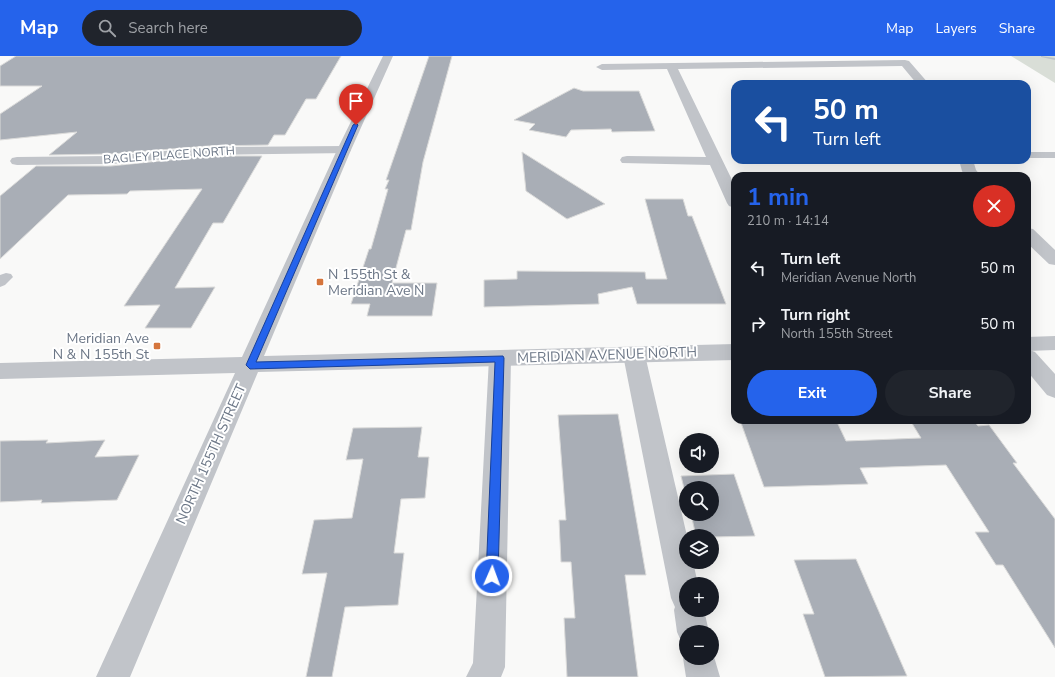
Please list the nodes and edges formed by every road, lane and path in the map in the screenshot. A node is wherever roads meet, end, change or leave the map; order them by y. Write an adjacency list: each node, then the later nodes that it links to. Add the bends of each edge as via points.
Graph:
1 (388, 56): 5 (street, NORTH 155TH STREET)
2 (671, 66): 3 (street); 4 (street, via 905,63); 10 (street)
3 (602, 67)
4 (920, 80)
5 (344, 150): 9 (street, BAGLEY PLACE NORTH, via 208,151 111,160); 20 (street, NORTH 155TH STREET)
6 (1031, 155): 7 (lane)
7 (1055, 155)
8 (626, 160): 10 (street)
9 (17, 161)
10 (716, 161): 11 (street)
11 (731, 195)
12 (1031, 236): 13 (street)
13 (1055, 260)
14 (1055, 343): 15 (street)
15 (1031, 344)
16 (731, 352): 17 (street, MERIDIAN AVENUE NORTH)
17 (634, 355): 18 (street, MERIDIAN AVENUE NORTH); 23 (street)
18 (500, 358): 20 (street, MERIDIAN AVENUE NORTH); 26 (street, via 488,667)
19 (1031, 362): 22 (street)
20 (250, 365): 21 (street, MERIDIAN AVENUE NORTH); 25 (street, NORTH 155TH STREET)
21 (0, 371)
22 (1055, 390)
23 (682, 577)
24 (700, 665): 27 (street)
25 (113, 677)
26 (483, 677)
27 (703, 677)

